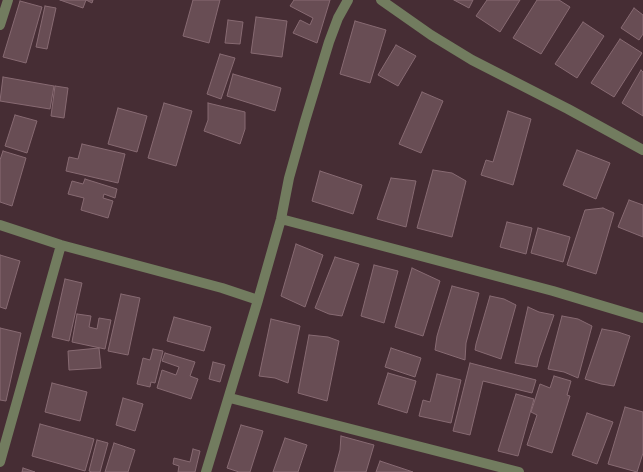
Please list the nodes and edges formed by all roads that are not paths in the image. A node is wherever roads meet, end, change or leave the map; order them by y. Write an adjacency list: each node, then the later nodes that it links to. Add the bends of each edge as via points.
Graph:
1 (8, 0): 4 (street)
2 (348, 0): 6 (street, via 329,42 304,121)
3 (380, 0): 5 (street, via 425,32 472,60)
4 (0, 25)
5 (643, 150)
6 (281, 219): 9 (street); 10 (street, via 546,289)
7 (0, 225): 8 (street)
8 (61, 245): 9 (street); 13 (street)
9 (258, 300): 11 (street)
10 (643, 318)
11 (230, 398): 15 (street); 16 (street)
12 (0, 423): 13 (street)
13 (10, 426): 14 (street)
14 (0, 462)
15 (206, 472)
16 (519, 472)

